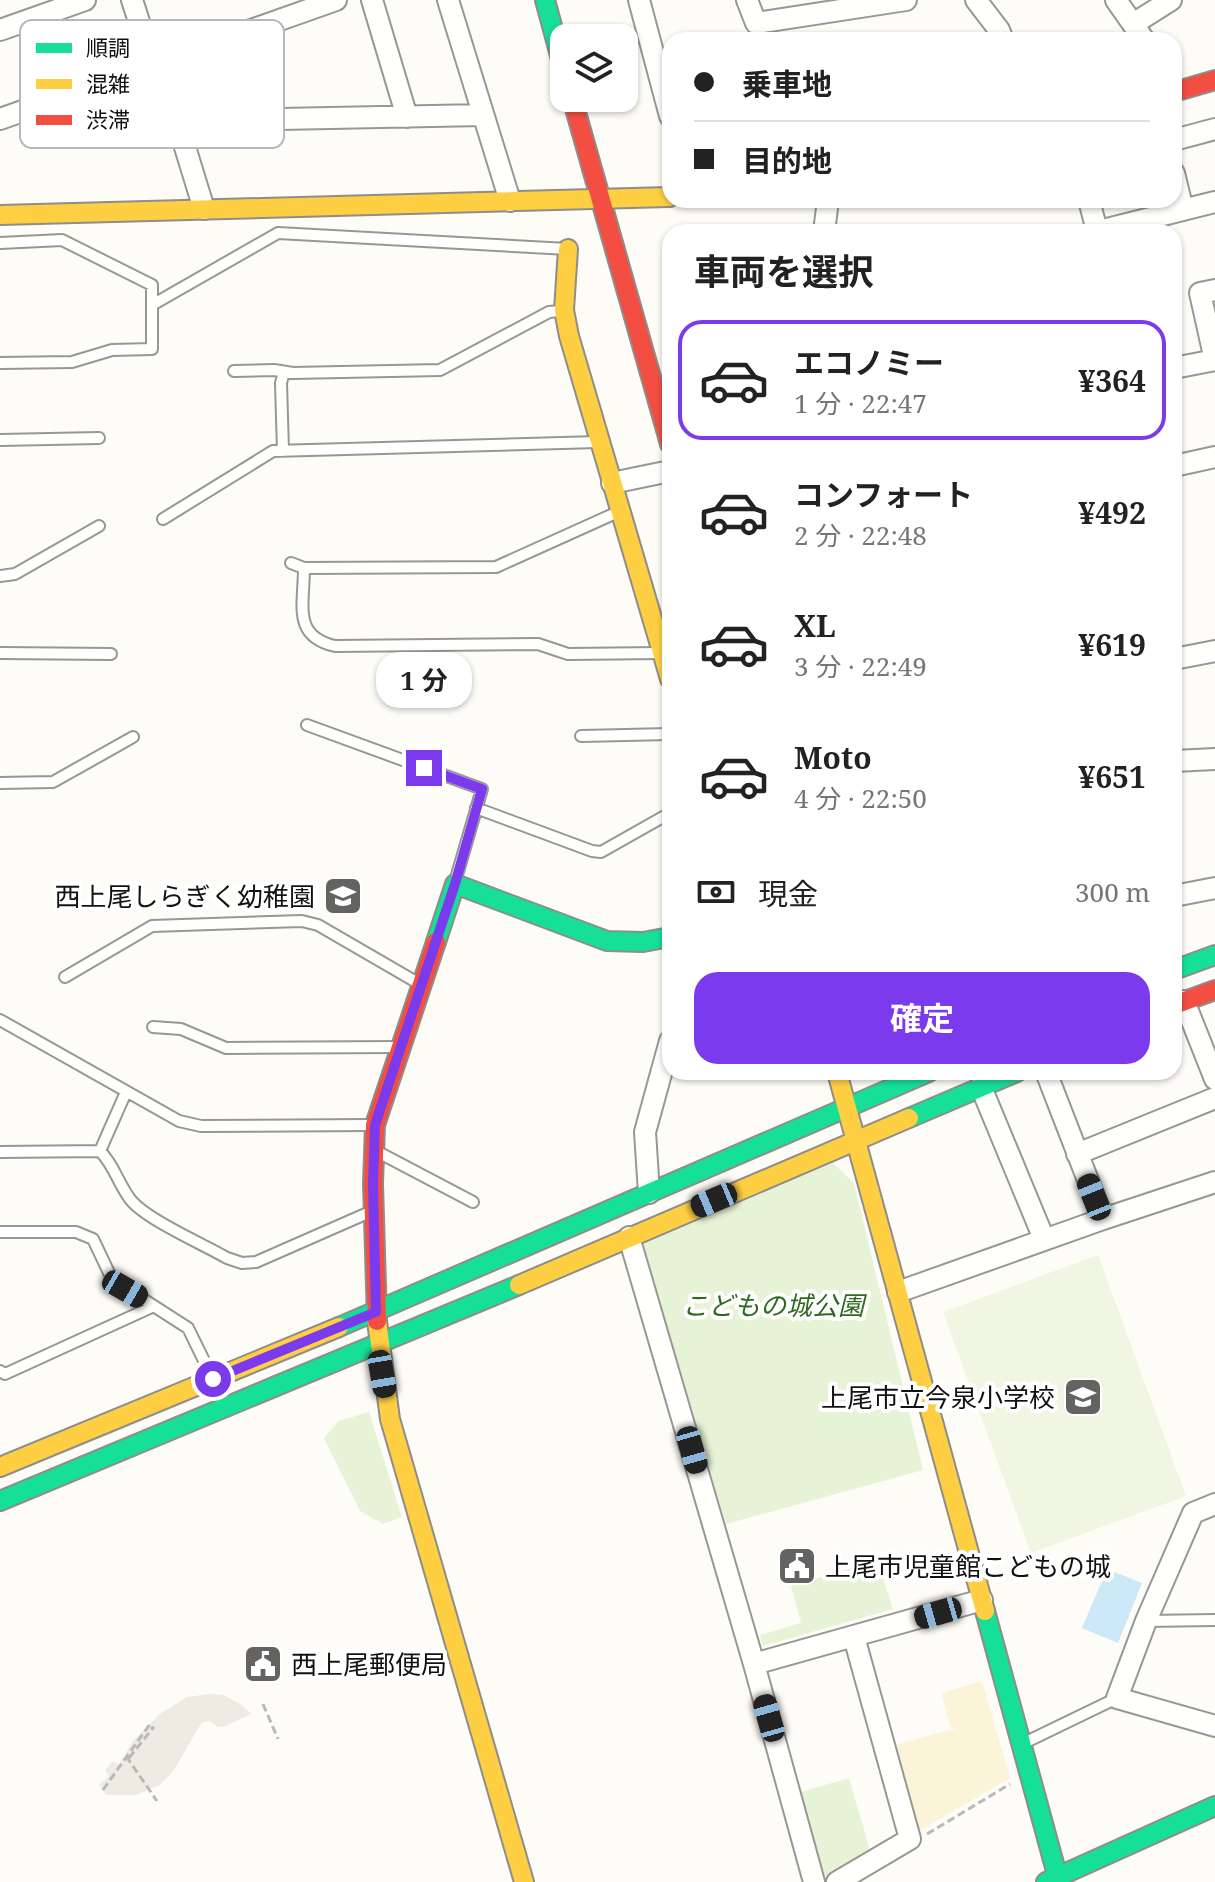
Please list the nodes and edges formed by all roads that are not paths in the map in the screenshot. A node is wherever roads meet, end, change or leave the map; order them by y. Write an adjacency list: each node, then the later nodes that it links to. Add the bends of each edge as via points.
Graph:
1 (85, 0): 13 (street)
2 (132, 0): 14 (street)
3 (336, 0): 15 (street)
4 (372, 0): 27 (street)
5 (448, 0): 26 (street)
6 (545, 0): 17 (street)
7 (639, 0): 22 (street)
8 (747, 0): 9 (street, via 756,23)
9 (906, 0)
10 (976, 0): 19 (street)
11 (1116, 0): 20 (street)
12 (1171, 0): 20 (street)
13 (28, 20)
14 (138, 20)
15 (280, 20)
16 (20, 23): 18 (street)
17 (552, 24)
18 (0, 30)
19 (1000, 32)
20 (1138, 32)
21 (1215, 80): 23 (street)
22 (662, 86)
23 (1182, 88)
24 (20, 112): 28 (street)
25 (576, 112): 33 (street)
26 (483, 115): 27 (street); 35 (street)
27 (407, 117): 29 (street)
28 (0, 119)
29 (284, 119)
30 (1215, 129): 31 (street)
31 (1182, 138)
32 (185, 148): 38 (street)
33 (599, 197): 34 (street); 35 (street); 52 (street)
34 (662, 197)
35 (510, 201): 38 (street)
36 (1215, 202): 39 (street)
37 (1182, 206): 39 (street)
38 (204, 209): 40 (street)
39 (1183, 210): 41 (street)
40 (0, 215)
41 (1128, 224)
42 (0, 243): 45 (lane, via 62,240 152,285)
43 (568, 249): 45 (lane, via 278,233); 46 (street)
44 (1215, 290): 47 (street, via 1200,293)
45 (152, 305): 48 (lane, via 152,349 112,350 72,362)
46 (564, 310): 51 (lane, via 549,312 440,370); 55 (street)
47 (1215, 360): 49 (street)
48 (0, 363)
49 (1182, 366)
50 (234, 371): 51 (lane)
51 (284, 372): 56 (lane)
52 (662, 416)
53 (99, 438): 54 (lane)
54 (0, 440)
55 (600, 442): 56 (lane); 60 (street)
56 (283, 451): 62 (lane, via 273,451)
57 (1215, 457): 58 (street)
58 (1182, 464)
59 (662, 473): 60 (street)
60 (612, 483): 61 (street)
61 (620, 511): 65 (lane, via 496,567); 67 (street)
62 (163, 519)
63 (99, 526): 66 (lane, via 15,574)
64 (291, 563): 65 (lane)
65 (304, 568): 70 (lane, via 304,625 309,635 326,644 538,644 568,654)
66 (0, 576)
67 (662, 650)
68 (1215, 651): 72 (street)
69 (0, 653): 71 (lane)
70 (662, 653)
71 (111, 654)
72 (1182, 657)
73 (307, 725): 80 (lane, via 482,789)
74 (662, 734): 75 (lane)
75 (581, 736)
76 (133, 737): 79 (lane, via 53,782)
77 (1215, 759): 78 (street)
78 (1182, 761)
79 (0, 783)
80 (476, 808): 81 (lane, via 601,852); 82 (lane)
81 (662, 818)
82 (455, 884): 85 (street, via 607,941); 89 (street)
83 (1215, 888): 84 (street)
84 (1182, 894)
85 (662, 938)
86 (1215, 955): 87 (street)
87 (1182, 967)
88 (65, 977): 89 (lane, via 152,926 302,921 318,925)
89 (420, 984): 95 (street)
90 (1215, 990): 91 (street)
91 (1182, 1002)
92 (1182, 1009): 97 (street)
93 (0, 1020): 103 (lane)
94 (153, 1027): 95 (lane, via 181,1029 226,1048)
95 (399, 1047): 106 (street)
96 (662, 1070): 113 (street, via 645,1132)
97 (1215, 1079)
98 (839, 1080): 105 (street)
99 (910, 1080): 105 (street)
100 (998, 1080): 102 (street)
101 (1049, 1080): 111 (street)
102 (981, 1087): 107 (street); 119 (street)
103 (126, 1092): 106 (lane, via 179,1121 201,1126); 109 (lane)
104 (1215, 1098): 111 (street)
105 (846, 1107): 107 (street); 113 (street)
106 (375, 1125): 108 (street)
107 (856, 1140): 118 (street); 120 (street)
108 (374, 1150): 114 (lane); 115 (street)
109 (100, 1151): 110 (lane); 115 (lane, via 130,1199 144,1211 242,1263 256,1262)
110 (0, 1152)
111 (1077, 1154): 116 (street)
112 (1215, 1182): 116 (street)
113 (649, 1193): 122 (street)
114 (473, 1202)
115 (373, 1211): 122 (street)
116 (1103, 1219): 119 (street)
117 (0, 1232): 121 (lane, via 85,1234 98,1244 111,1277)
118 (629, 1237): 123 (street); 133 (street)
119 (1044, 1239): 120 (street)
120 (898, 1292): 129 (street)
121 (154, 1306): 124 (lane, via 5,1374); 125 (lane, via 188,1328)
122 (376, 1312): 123 (street); 125 (street)
123 (378, 1345): 127 (street); 139 (street, via 400,1460)
124 (0, 1371)
125 (213, 1379): 126 (street)
126 (0, 1467)
127 (0, 1501)
128 (1215, 1504): 131 (street, via 1193,1513)
129 (982, 1600): 132 (street); 136 (street)
130 (1215, 1620): 131 (lane)
131 (1146, 1621): 134 (street)
132 (854, 1637): 133 (street); 141 (street, via 910,1839)
133 (754, 1664): 140 (street)
134 (1117, 1698): 135 (street); 136 (lane)
135 (1215, 1726)
136 (1022, 1744): 138 (street)
137 (1215, 1806): 138 (street)
138 (1054, 1880)
139 (524, 1882)
140 (814, 1882)
141 (837, 1882)

